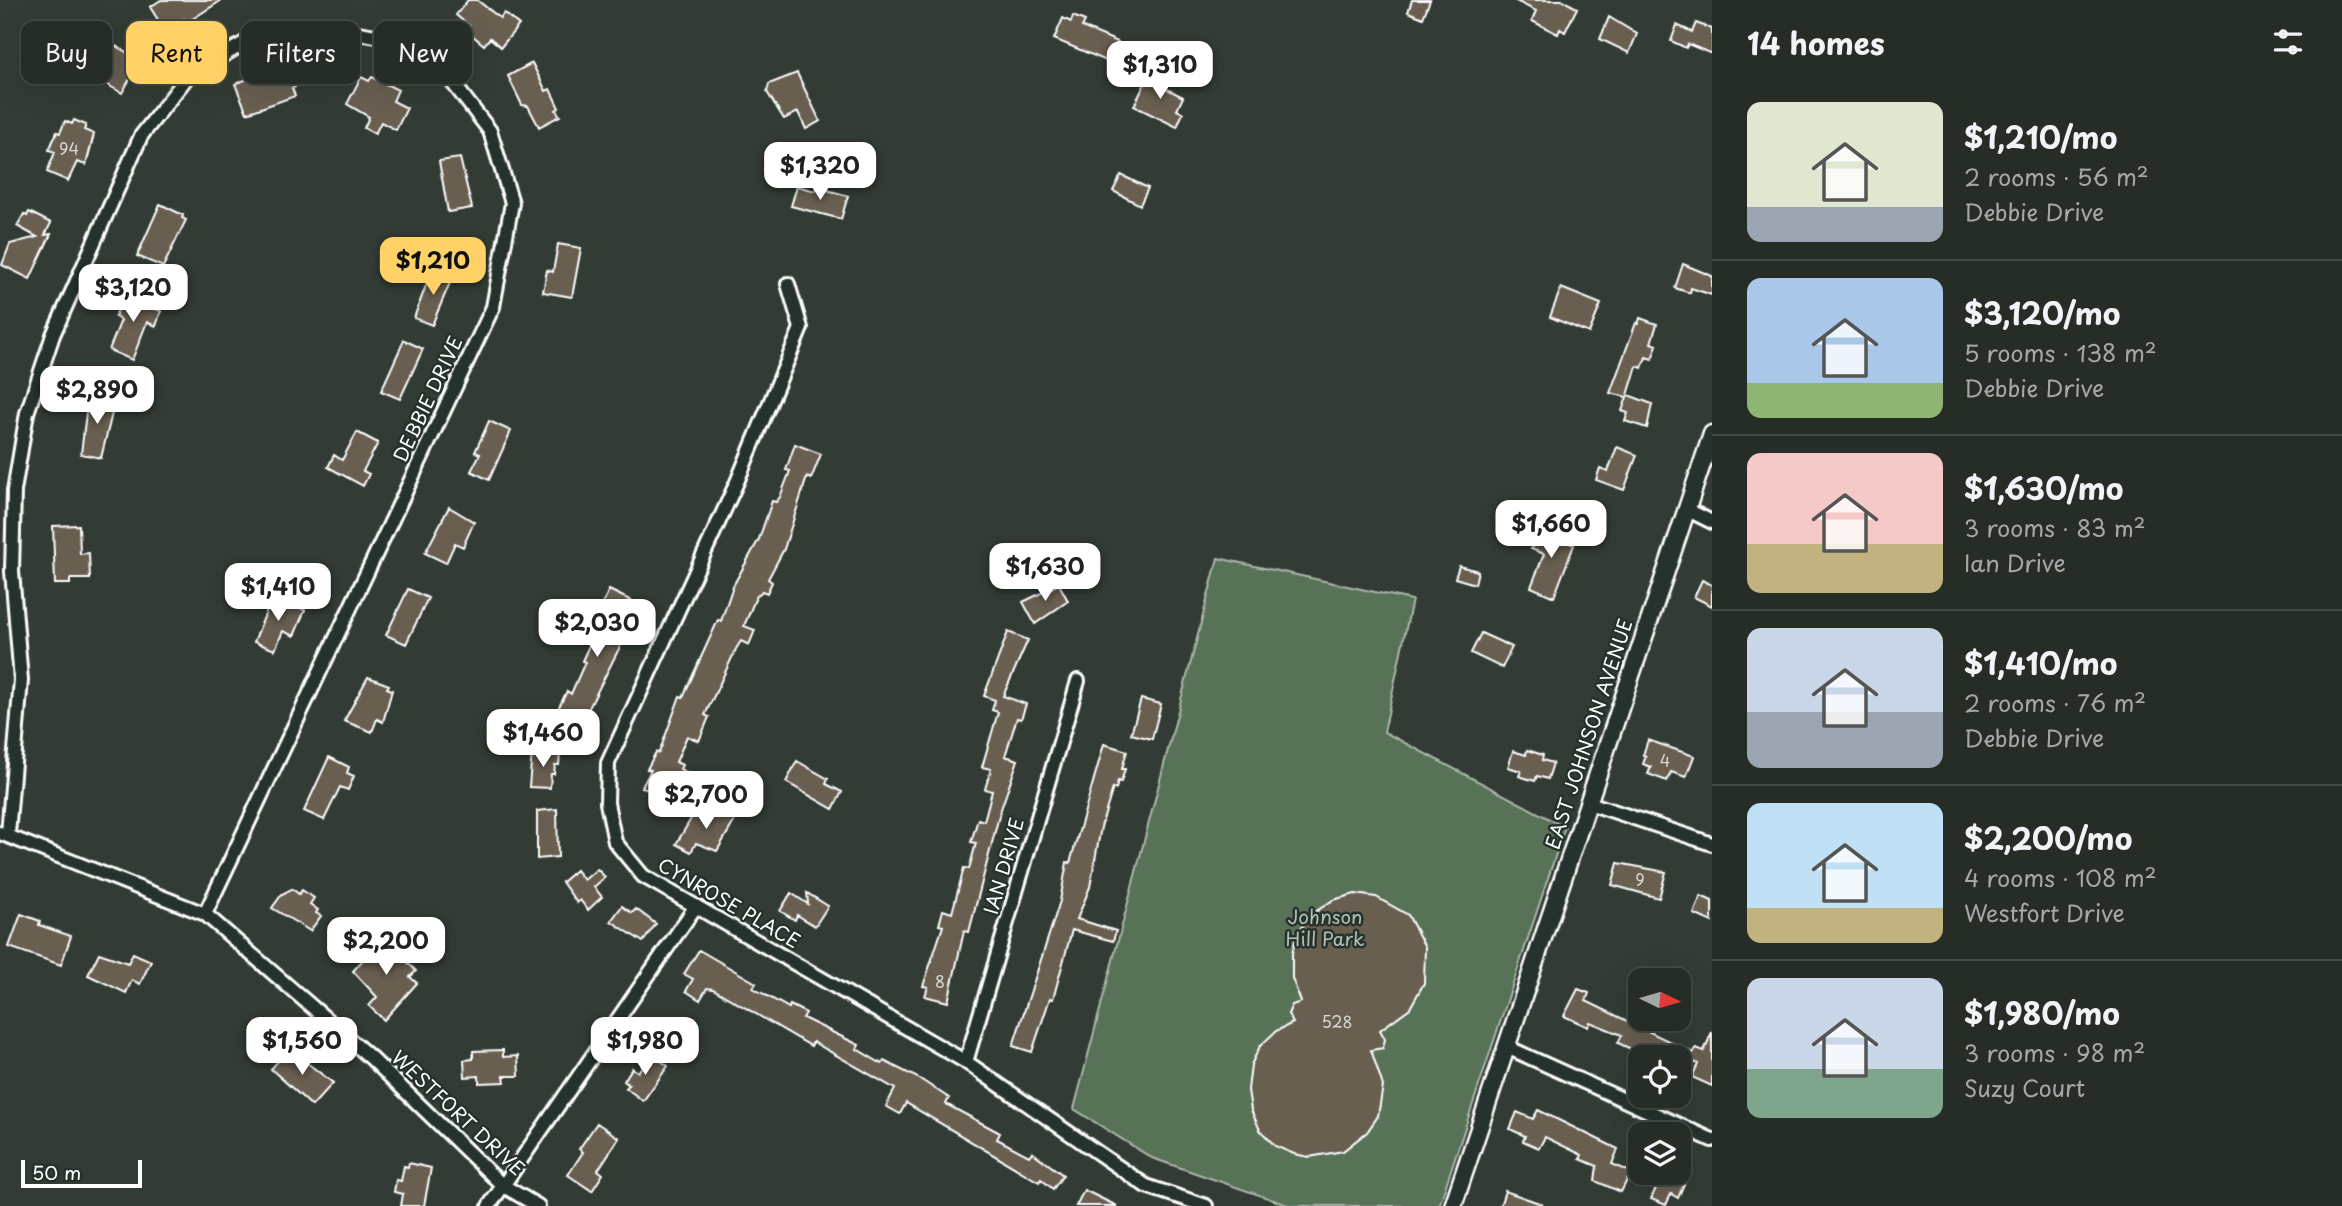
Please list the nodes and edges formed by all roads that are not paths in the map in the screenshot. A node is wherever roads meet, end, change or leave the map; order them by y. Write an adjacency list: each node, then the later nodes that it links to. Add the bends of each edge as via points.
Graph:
1 (788, 284): 9 (street, CYNROSE PLACE, via 801,328 737,482 608,764 607,803 615,842 643,876)
2 (1712, 434): 3 (street, EAST JOHNSON AVENUE)
3 (1686, 509): 4 (street); 6 (street, EAST JOHNSON AVENUE)
4 (1712, 522)
5 (1078, 681): 12 (street, IAN DRIVE)
6 (1589, 803): 8 (street); 11 (street, EAST JOHNSON AVENUE)
7 (4, 834): 10 (street, WESTFORT DRIVE); 10 (street, DEBBIE DRIVE, via 21,680 12,571 14,491 27,412 53,335 141,136 188,76 246,42 317,26 382,37 443,71 490,131 512,203 493,307)
8 (1712, 844)
9 (696, 906): 12 (street, CYNROSE PLACE); 14 (street)
10 (205, 914): 14 (street, WESTFORT DRIVE, via 371,1058)
11 (1507, 1047): 13 (street); 18 (street, EAST JOHNSON AVENUE)
12 (966, 1062): 17 (street, CYNROSE PLACE, via 1146,1186)
13 (1712, 1140)
14 (502, 1185): 15 (street); 16 (street, WESTFORT DRIVE)
15 (489, 1206)
16 (538, 1206)
17 (1206, 1206)
18 (1453, 1206)

